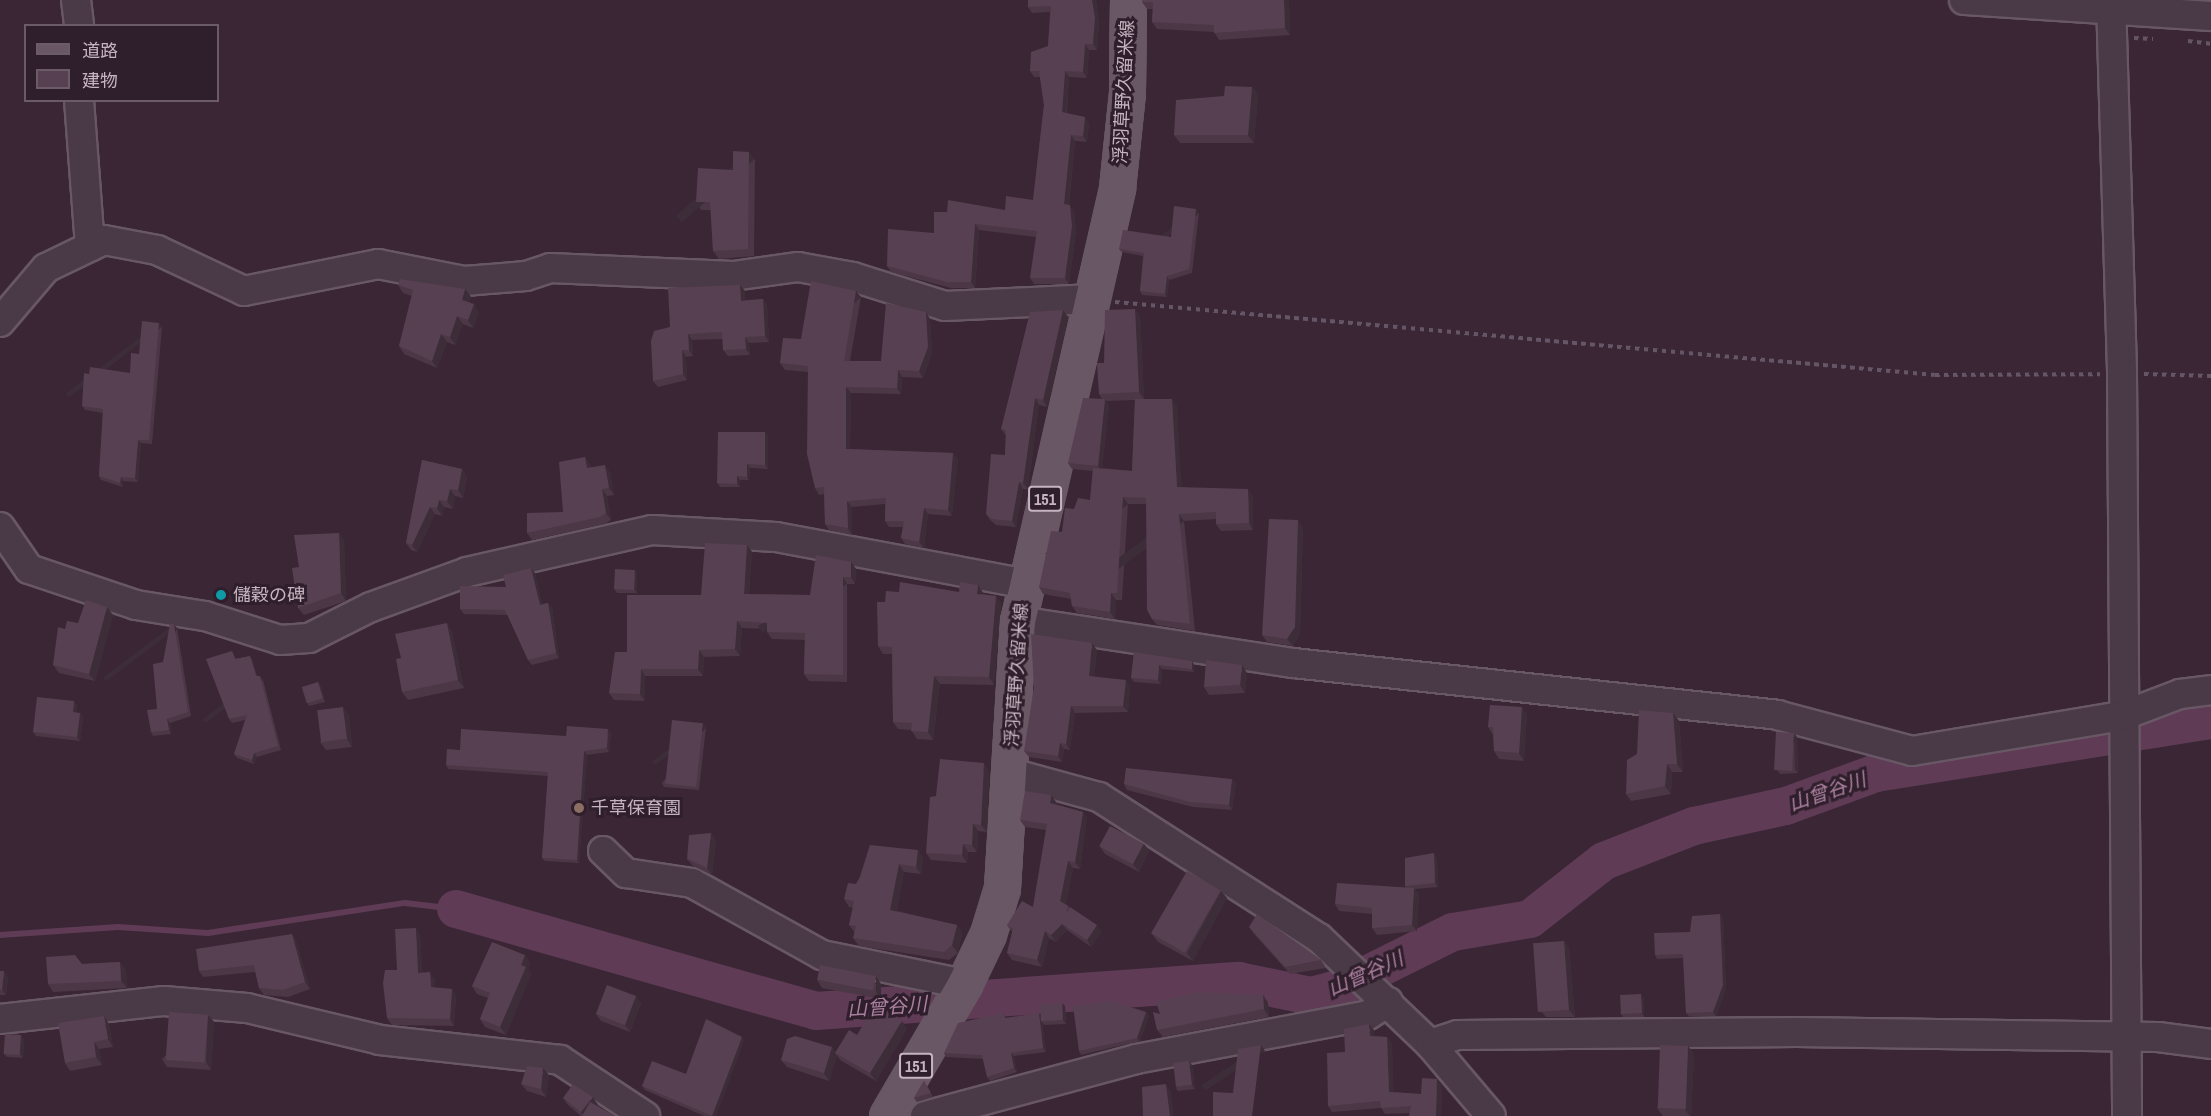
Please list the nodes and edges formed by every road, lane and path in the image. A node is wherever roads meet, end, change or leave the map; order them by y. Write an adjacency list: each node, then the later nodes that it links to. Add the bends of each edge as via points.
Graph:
1 (76, 0): 6 (street)
2 (1128, 0): 12 (main road, 浮羽草野久留米線 / 151, via 1123,157)
3 (1964, 0): 5 (street)
4 (2211, 16): 5 (street)
5 (2111, 17): 7 (path); 14 (street)
6 (79, 24)
7 (2164, 39)
8 (2183, 40): 9 (path)
9 (2211, 44)
10 (80, 102): 11 (street)
11 (90, 247): 12 (street, via 104,240 157,250 244,291 378,264 465,281 526,276 550,267 733,276 798,267 853,277 945,306); 13 (street, via 46,268)
12 (1094, 299): 14 (path, via 1935,375); 17 (main road, 浮羽草野久留米線 / 151)
13 (0, 322)
14 (2122, 373): 15 (path); 20 (street)
15 (2211, 376)
16 (0, 527): 17 (street, via 29,569 136,605 205,616 280,640 309,639 371,607 467,572 652,530 776,537)
17 (1026, 584): 18 (main road, 浮羽草野久留米線 / 151)
18 (1018, 621): 20 (street, via 1293,663 1777,716 1899,750); 21 (main road, 浮羽草野久留米線 / 151)
19 (2211, 690): 20 (street, via 2180,694)
20 (2122, 726): 26 (street)
21 (1011, 773): 23 (street, via 1100,797 1282,912); 24 (main road, 浮羽草野久留米線 / 151, via 1002,888 988,934)
22 (603, 851): 24 (street, via 626,873 692,883 822,955)
23 (1371, 985): 27 (street); 31 (street, via 1368,1015 1136,1059)
24 (956, 998): 30 (main road, 浮羽草野久留米線 / 151)
25 (0, 1019): 29 (street, via 164,1001 247,1008 380,1040 560,1060)
26 (2126, 1036): 27 (street, via 1470,1035); 28 (street); 33 (street)
27 (1430, 1044): 32 (street)
28 (2211, 1044)
29 (645, 1116)
30 (889, 1116)
31 (925, 1116)
32 (1491, 1116)
33 (2127, 1116)

